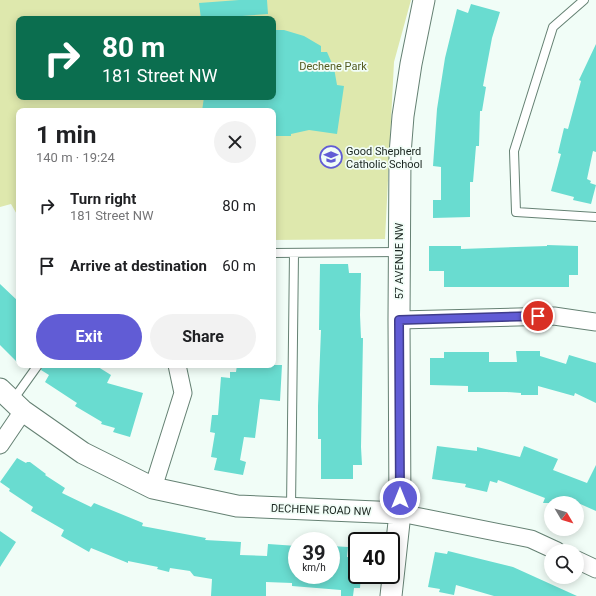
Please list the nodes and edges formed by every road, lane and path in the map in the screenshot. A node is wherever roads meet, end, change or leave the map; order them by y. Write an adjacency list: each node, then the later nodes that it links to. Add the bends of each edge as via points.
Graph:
1 (424, 0): 4 (street, 57 AVENUE NW, via 403,116)
2 (584, 0): 3 (lane, via 553,27 514,151 516,212)
3 (596, 217)
4 (399, 252): 6 (lane); 8 (street, 57 AVENUE NW)
5 (276, 253): 6 (lane)
6 (294, 253): 14 (lane)
7 (595, 318): 8 (street, via 554,316)
8 (399, 320): 15 (street, 57 AVENUE NW)
9 (36, 368): 11 (lane)
10 (178, 368): 13 (street, via 183,393)
11 (12, 400): 12 (street); 13 (street, DECHENE ROAD NW, via 83,453)
12 (0, 445)
13 (153, 488): 14 (street, DECHENE ROAD NW, via 237,506)
14 (291, 509): 15 (street, DECHENE ROAD NW)
15 (400, 513): 16 (street, DECHENE ROAD NW, via 531,539); 19 (street, 57 AVENUE NW)
16 (544, 545)
17 (584, 563): 18 (street)
18 (596, 569)
19 (391, 596)

